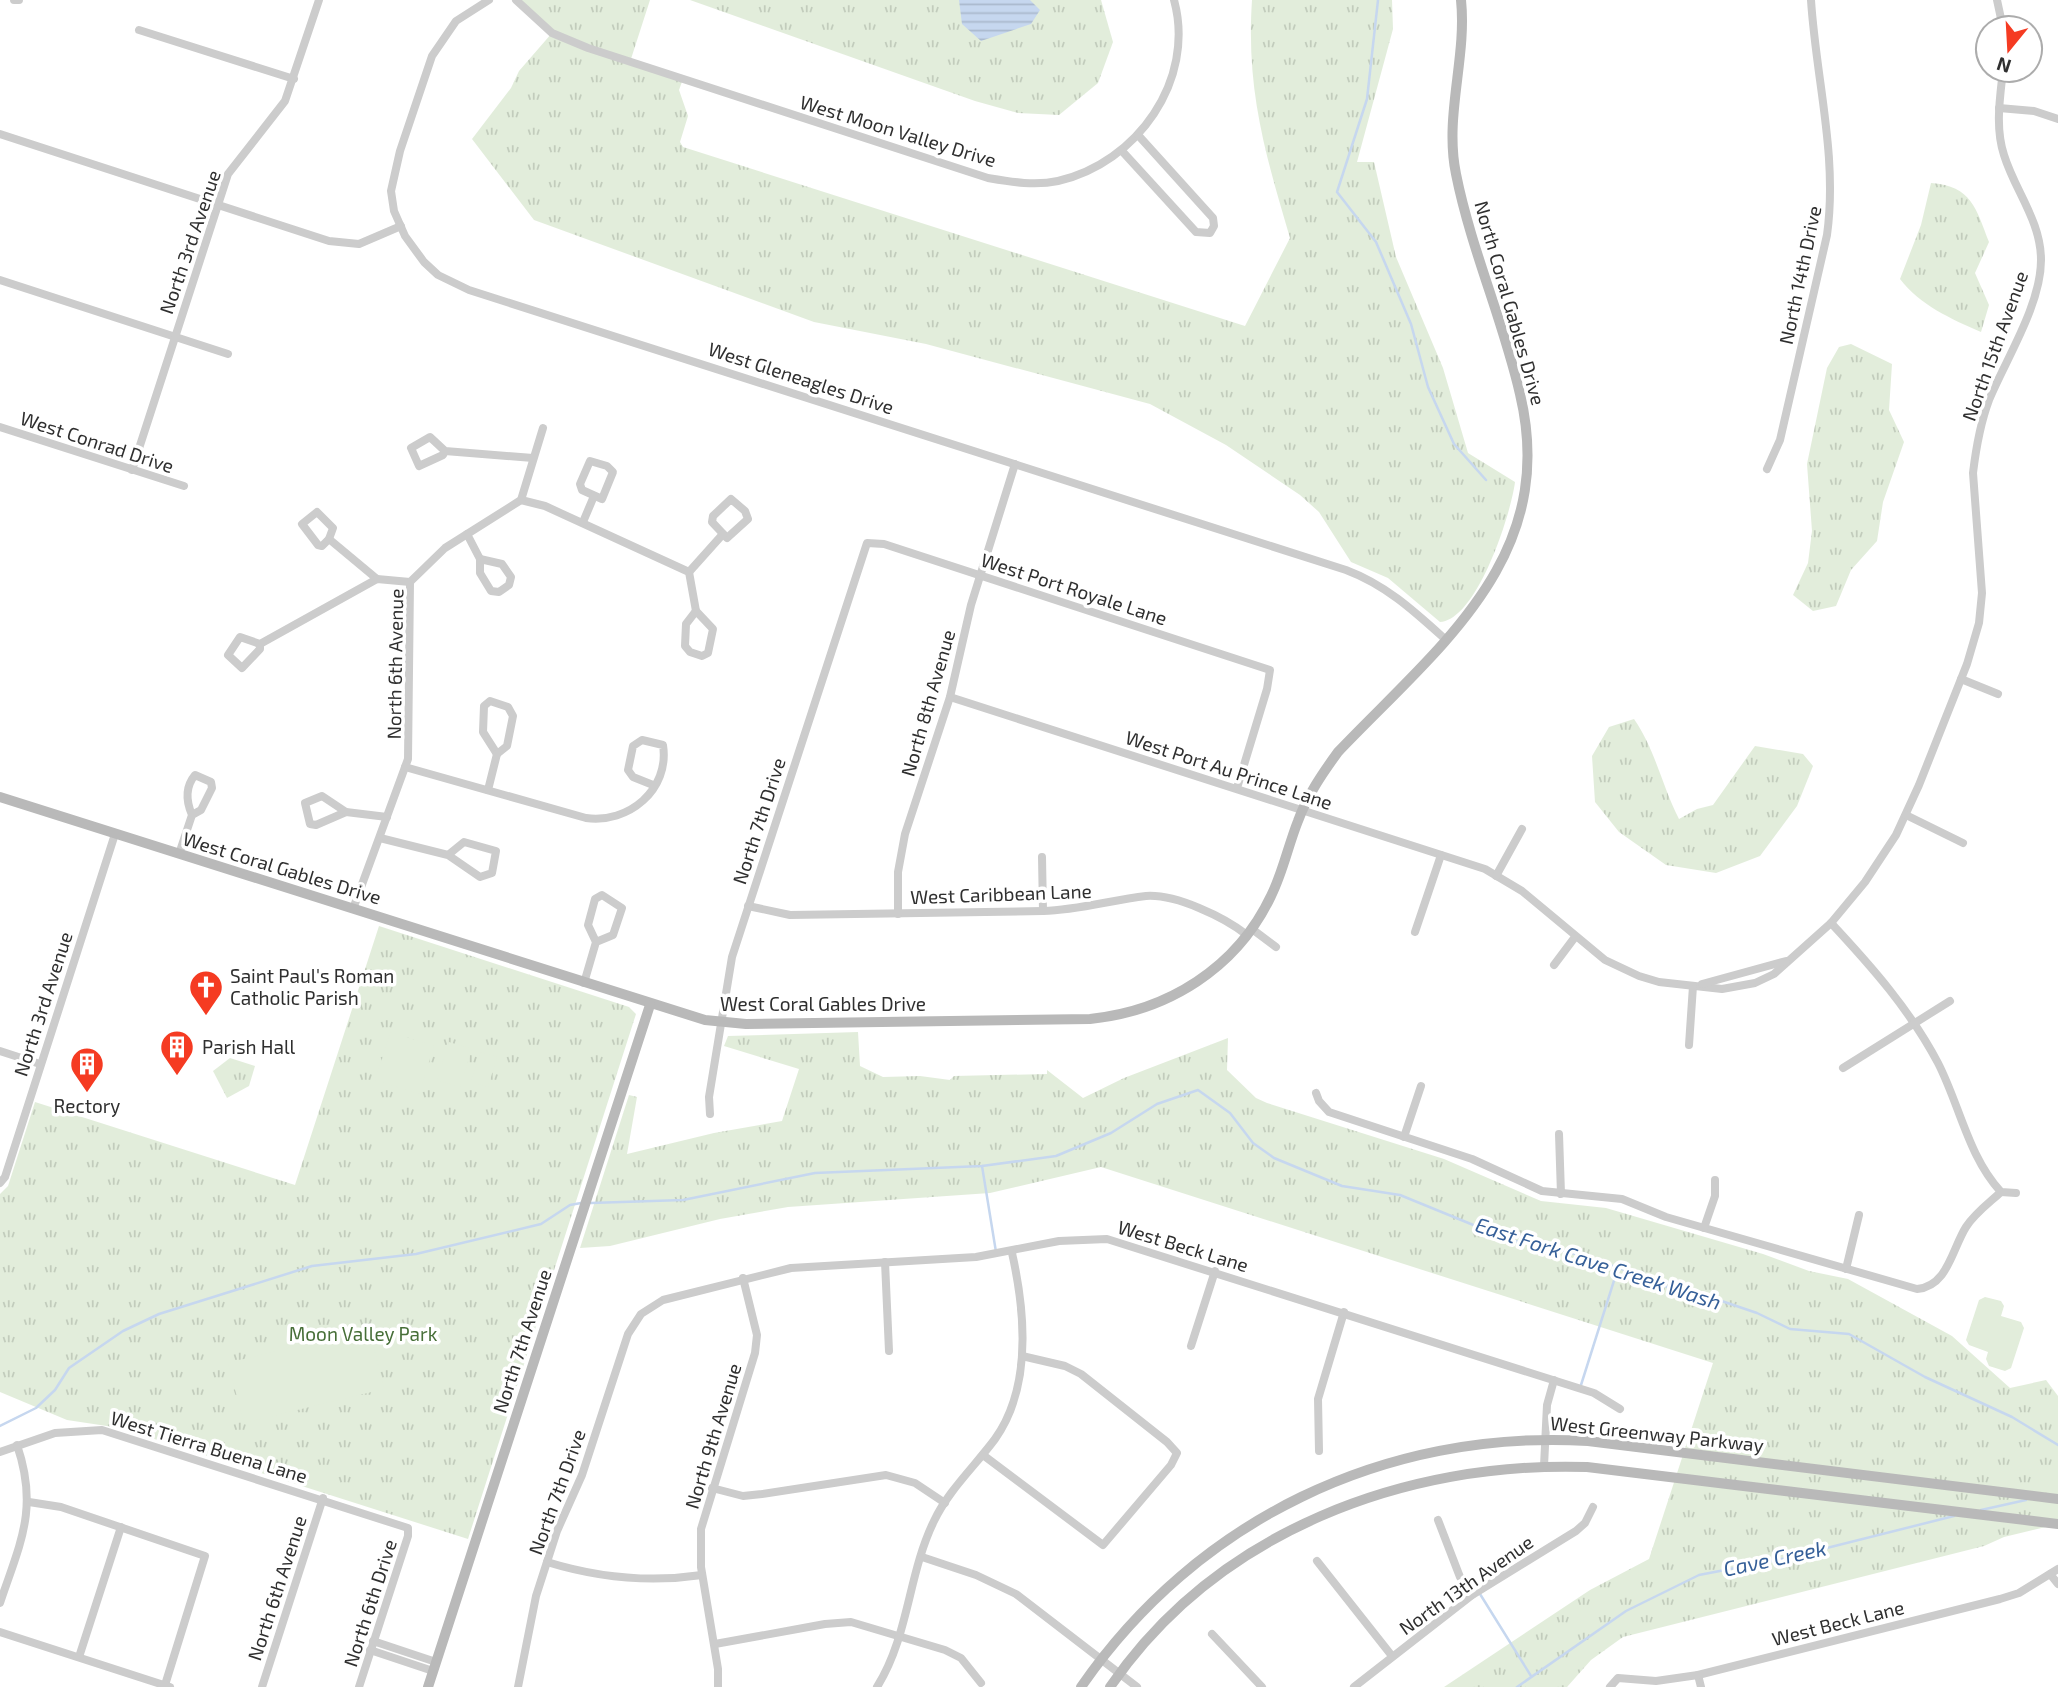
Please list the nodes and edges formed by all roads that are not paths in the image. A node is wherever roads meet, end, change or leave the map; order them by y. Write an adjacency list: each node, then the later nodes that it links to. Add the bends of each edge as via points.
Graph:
1 (319, 0): 8 (street, North 3rd Avenue)
2 (489, 0): 16 (street, West Gleneagles Drive, via 456,21 432,56 391,191)
3 (516, 0): 14 (street, West Moon Valley Drive, via 543,26 568,41 989,178 1058,181)
4 (1174, 0): 13 (street, West Moon Valley Drive, via 1176,61 1161,102)
5 (1461, 0): 40 (street, North Coral Gables Drive, via 1452,118 1456,174 1521,395 1528,461 1524,500 1509,547)
6 (1811, 0): 25 (street, North 14th Drive, via 1832,165 1832,202 1780,440)
7 (139, 30): 8 (street)
8 (294, 79): 15 (street, North 3rd Avenue, via 276,113 234,164)
9 (2002, 84): 10 (street, North 15th Avenue)
10 (1999, 108): 11 (street); 44 (street, North 15th Avenue, via 2004,156 2032,219 2041,260 2035,295 1989,401 1975,455 1982,593 1976,634)
11 (2058, 119)
12 (0, 134): 15 (street)
13 (1138, 135): 14 (street, West Moon Valley Drive); 14 (street, via 1213,218 1213,230 1204,235 1196,232)
14 (1122, 151)
15 (218, 205): 16 (street, via 349,245); 18 (street, North 3rd Avenue)
16 (401, 226): 24 (street, West Gleneagles Drive, via 438,275 470,290)
17 (0, 280): 18 (street)
18 (175, 336): 19 (street); 26 (street, North 3rd Avenue)
19 (228, 354)
20 (0, 427): 26 (street, West Conrad Drive)
21 (544, 428): 23 (street)
22 (445, 451): 23 (street)
23 (533, 458): 29 (street)
24 (1015, 464): 37 (street, North 8th Avenue); 42 (street, West Gleneagles Drive, via 1367,578 1399,597)
25 (1767, 469)
26 (132, 470): 27 (street, West Conrad Drive)
27 (184, 486)
28 (594, 496): 28 (street, via 605,496 613,472 590,461 580,484); 30 (street)
29 (522, 500): 30 (street); 31 (street, North 6th Avenue)
30 (583, 522): 36 (street)
31 (467, 534): 35 (street); 39 (street, North 6th Avenue)
32 (723, 534): 32 (street, via 731,537 748,519 731,499 713,516 712,522); 36 (street)
33 (329, 539): 38 (street)
34 (867, 543): 37 (street, West Port Royale Lane, via 884,544); 67 (street, North 7th Drive)
35 (480, 559): 35 (street, via 502,564 511,577 509,584 499,592 491,591 480,573)
36 (689, 572): 41 (street)
37 (980, 575): 46 (street, North 8th Avenue); 50 (street, West Port Royale Lane, via 1270,670)
38 (377, 579): 39 (street); 43 (street)
39 (410, 582): 48 (street, North 6th Avenue, via 411,739)
40 (1476, 606): 42 (street, West Coral Gables Drive)
41 (696, 611): 41 (street, via 686,624 685,646 705,655 713,629)
42 (1445, 639): 53 (street, West Coral Gables Drive, via 1338,752)
43 (260, 644)
44 (1961, 679): 45 (street); 56 (street, North 15th Avenue)
45 (1998, 694)
46 (950, 697): 50 (street, West Port Au Prince Lane); 70 (street, North 8th Avenue, via 905,834 898,872)
47 (497, 754): 47 (street, via 482,727 484,706 490,701 508,707 513,716 506,746); 51 (street)
48 (405, 767): 51 (street); 57 (street, North 6th Avenue)
49 (653, 785): 49 (street, via 628,770 637,741 663,745 658,780); 51 (street, via 629,813 604,820)
50 (1237, 788): 53 (street, West Port Au Prince Lane)
51 (488, 790)
52 (0, 797): 59 (street, West Coral Gables Drive)
53 (1303, 810): 64 (street, West Port Au Prince Lane); 72 (street, West Coral Gables Drive, via 1277,884)
54 (346, 812): 54 (street, via 326,796 304,803 313,824); 57 (street)
55 (191, 815): 55 (street, via 201,810 212,788 211,782 195,775 187,796); 62 (street)
56 (1906, 815): 61 (street); 71 (street, North 15th Avenue, via 1880,860)
57 (387, 817): 60 (street, North 6th Avenue)
58 (1522, 829): 66 (street)
59 (115, 834): 62 (street, West Coral Gables Drive); 87 (street, North 3rd Avenue)
60 (380, 838): 63 (street); 68 (street, North 6th Avenue)
61 (1963, 843)
62 (179, 854): 68 (street, West Coral Gables Drive)
63 (448, 855): 63 (street, via 480,877 492,873 497,856 489,848 464,842)
64 (1441, 855): 66 (street, West Port Au Prince Lane); 73 (street)
65 (1042, 857): 69 (street)
66 (1496, 876): 74 (street, West Port Au Prince Lane, via 1522,891)
67 (748, 906): 70 (street, West Caribbean Lane, via 779,915); 83 (street, North 7th Drive, via 728,971)
68 (353, 909): 79 (street, West Coral Gables Drive)
69 (1043, 911): 70 (street, West Caribbean Lane); 72 (street, West Caribbean Lane, via 1157,897 1212,913)
70 (898, 914)
71 (1831, 923): 77 (street, West Port Au Prince Lane); 84 (street, via 1875,970)
72 (1250, 932): 76 (street); 83 (street, West Coral Gables Drive, via 1219,967 1186,990 1108,1017)
73 (1415, 932)
74 (1575, 937): 78 (street); 80 (street, West Port Au Prince Lane, via 1605,960 1639,976)
75 (596, 942): 75 (street, via 613,935 622,908 602,895 595,899 588,925); 79 (street)
76 (1276, 947)
77 (1786, 961): 80 (street, West Port Au Prince Lane); 80 (street, West Port Au Prince Lane, via 1774,974 1755,983 1722,989)
78 (1554, 965)
79 (584, 984): 82 (street, West Coral Gables Drive)
80 (1693, 986): 85 (street)
81 (1950, 1001): 84 (street)
82 (650, 1005): 83 (street, West Coral Gables Drive); 145 (street, North 7th Avenue)
83 (720, 1022): 91 (street, North 7th Drive)
84 (1914, 1023): 88 (street); 96 (street, via 1938,1064 1980,1165)
85 (1689, 1045)
86 (0, 1051): 87 (street)
87 (40, 1064): 95 (street, North 3rd Avenue)
88 (1843, 1068)
89 (1420, 1086): 93 (street)
90 (1316, 1093): 93 (street, via 1324,1110)
91 (710, 1114)
92 (1559, 1134): 98 (street)
93 (1404, 1137): 98 (street, via 1478,1161 1542,1191)
94 (1715, 1180): 100 (street, via 1715,1196)
95 (0, 1183)
96 (2001, 1192): 97 (street); 103 (street, via 1972,1219 1939,1279 1925,1288)
97 (2016, 1193)
98 (1561, 1194): 100 (street, via 1606,1195)
99 (1859, 1214): 103 (street)
100 (1704, 1228): 103 (street)
101 (1012, 1252): 102 (street, West Beck Lane); 104 (street, West Beck Lane, via 1059,1241 1107,1239); 110 (street, via 1023,1311)
102 (885, 1262): 105 (street, West Beck Lane, via 809,1266); 109 (street)
103 (1846, 1269)
104 (1215, 1271): 106 (street, West Beck Lane); 108 (street)
105 (743, 1278): 107 (street, West Beck Lane, via 663,1300); 119 (street, North 9th Avenue, via 757,1343)
106 (1344, 1312): 111 (street, West Beck Lane); 115 (street, via 1318,1399)
107 (641, 1314): 131 (street, North 7th Drive, via 628,1334 582,1475)
108 (1191, 1346)
109 (889, 1351)
110 (1022, 1356): 117 (street, via 1007,1418); 117 (street, via 1081,1374 1177,1453 1103,1545)
111 (1554, 1380): 112 (street, West Beck Lane, via 1605,1398); 113 (street)
112 (1620, 1409)
113 (1545, 1439): 118 (street); 121 (street, West Greenway Parkway); 144 (street, West Greenway Parkway, via 1427,1453 1343,1478 1299,1497 1202,1558 1159,1594)
114 (17, 1445): 116 (street, West Tierra Buena Lane); 120 (street, West Tierra Buena Lane, via 67,1430 102,1430); 122 (street)
115 (1319, 1451)
116 (0, 1452)
117 (983, 1455): 123 (street)
118 (1544, 1466): 126 (street, West Greenway Parkway, via 1587,1466); 146 (street, West Greenway Parkway, via 1498,1468 1396,1487 1296,1527 1202,1589)
119 (712, 1488): 123 (street, via 743,1496 886,1475 915,1482); 133 (street, North 9th Avenue, via 701,1529)
120 (323, 1499): 128 (street, West Tierra Buena Lane); 150 (street, North 6th Avenue)
121 (2058, 1499)
122 (29, 1502): 127 (street, via 48,1503); 136 (street)
123 (945, 1503): 129 (street)
124 (1593, 1507): 135 (street, North 13th Avenue, via 1576,1531)
125 (1438, 1520): 135 (street)
126 (2058, 1524)
127 (121, 1527): 143 (street); 149 (street, via 205,1556)
128 (408, 1528): 141 (street, North 6th Drive)
129 (922, 1557): 139 (street); 144 (street, via 1016,1594)
130 (1317, 1561): 142 (street)
131 (547, 1562): 133 (street, via 614,1578); 153 (street, North 7th Drive, via 530,1619)
132 (2054, 1571): 134 (street); 147 (street, West Beck Lane, via 2000,1599)
133 (702, 1575): 140 (street, North 9th Avenue)
134 (2058, 1584)
135 (1472, 1595): 142 (street, North 13th Avenue)
136 (0, 1603)
137 (0, 1632): 143 (street)
138 (1212, 1634): 159 (street)
139 (901, 1635): 140 (street, via 840,1622); 148 (street, via 961,1658); 155 (street)
140 (715, 1644): 154 (street, North 9th Avenue)
141 (372, 1646): 145 (street); 151 (street, North 6th Drive)
142 (1392, 1656): 160 (street, North 13th Avenue)
143 (79, 1657): 149 (street)
144 (1101, 1658): 146 (street); 156 (street, West Greenway Parkway)
145 (435, 1666): 152 (street, North 7th Avenue)
146 (1120, 1673): 157 (street, West Greenway Parkway); 158 (street)
147 (1698, 1675): 161 (street, West Beck Lane, via 1656,1681 1618,1678); 162 (street)
148 (981, 1683)
149 (168, 1686)
150 (262, 1687)
151 (359, 1687)
152 (428, 1687)
153 (519, 1687)
154 (718, 1687)
155 (877, 1687)
156 (1081, 1687)
157 (1111, 1687)
158 (1137, 1687)
159 (1262, 1687)
160 (1354, 1687)
161 (1610, 1687)
162 (1701, 1687)

